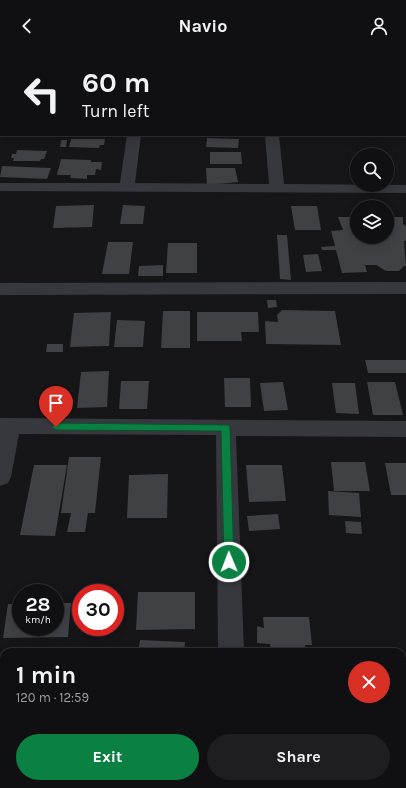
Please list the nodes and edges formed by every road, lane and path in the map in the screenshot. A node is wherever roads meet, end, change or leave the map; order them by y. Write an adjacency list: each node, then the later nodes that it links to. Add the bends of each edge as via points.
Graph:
1 (134, 136): 4 (street)
2 (272, 136): 5 (street)
3 (0, 187): 4 (street)
4 (127, 188): 5 (street)
5 (277, 188): 6 (street)
6 (406, 189)
7 (406, 288): 8 (street)
8 (0, 289)
9 (5, 426): 10 (street); 12 (street)
10 (226, 428): 11 (street); 13 (street)
11 (406, 429)
12 (0, 477)
13 (231, 648)

